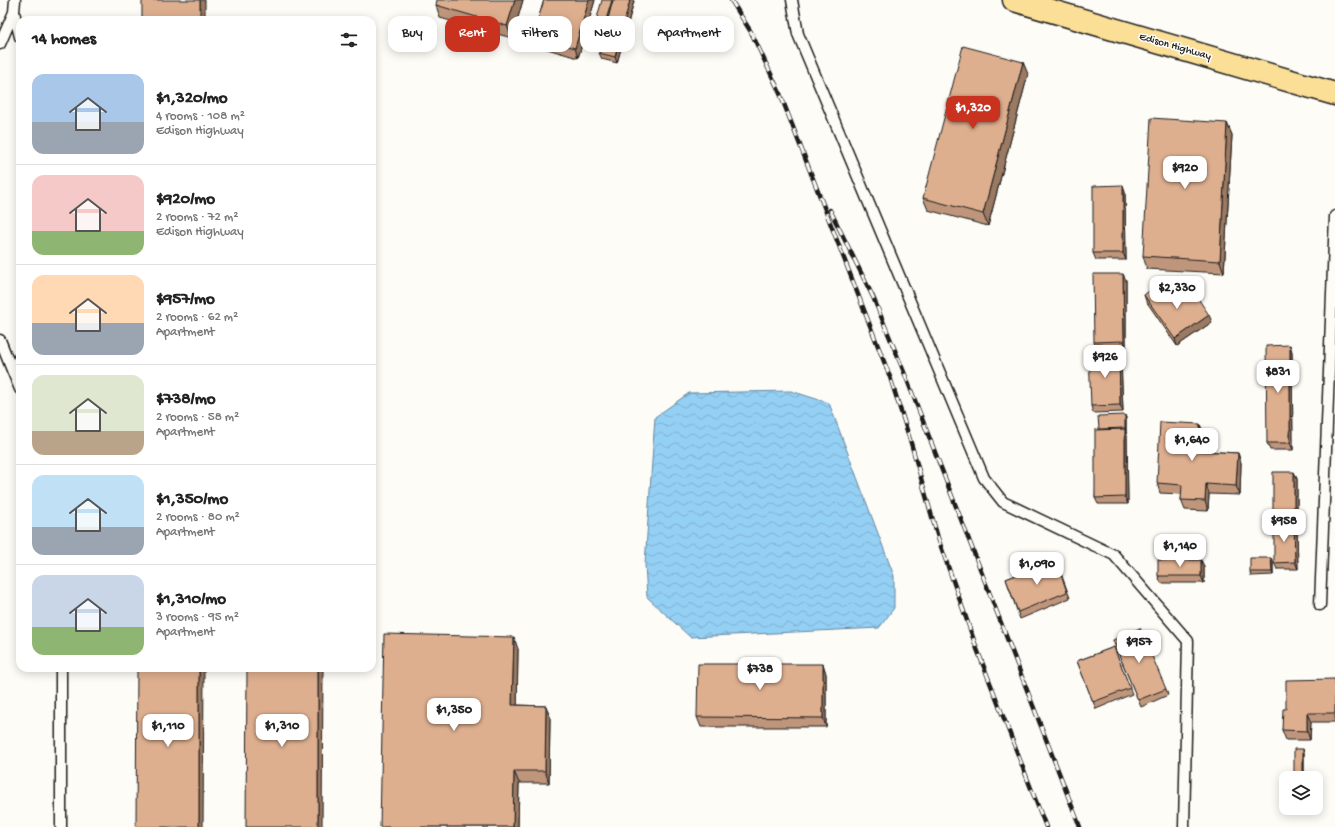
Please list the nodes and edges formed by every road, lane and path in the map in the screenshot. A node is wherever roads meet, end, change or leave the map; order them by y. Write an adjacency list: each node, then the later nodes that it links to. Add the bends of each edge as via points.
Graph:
1 (15, 0): 4 (lane)
2 (792, 0): 16 (lane, via 798,34 984,478 1003,502 1114,555 1188,641)
3 (1014, 0): 7 (main road, Edison Highway)
4 (14, 12): 5 (lane); 6 (lane)
5 (16, 20)
6 (0, 44)
7 (1335, 94)
8 (1335, 216): 13 (lane)
9 (0, 340): 11 (lane)
10 (16, 364): 11 (lane)
11 (12, 370): 12 (lane)
12 (16, 380)
13 (1320, 605)
14 (61, 672): 15 (lane)
15 (62, 827)
16 (1184, 827)

